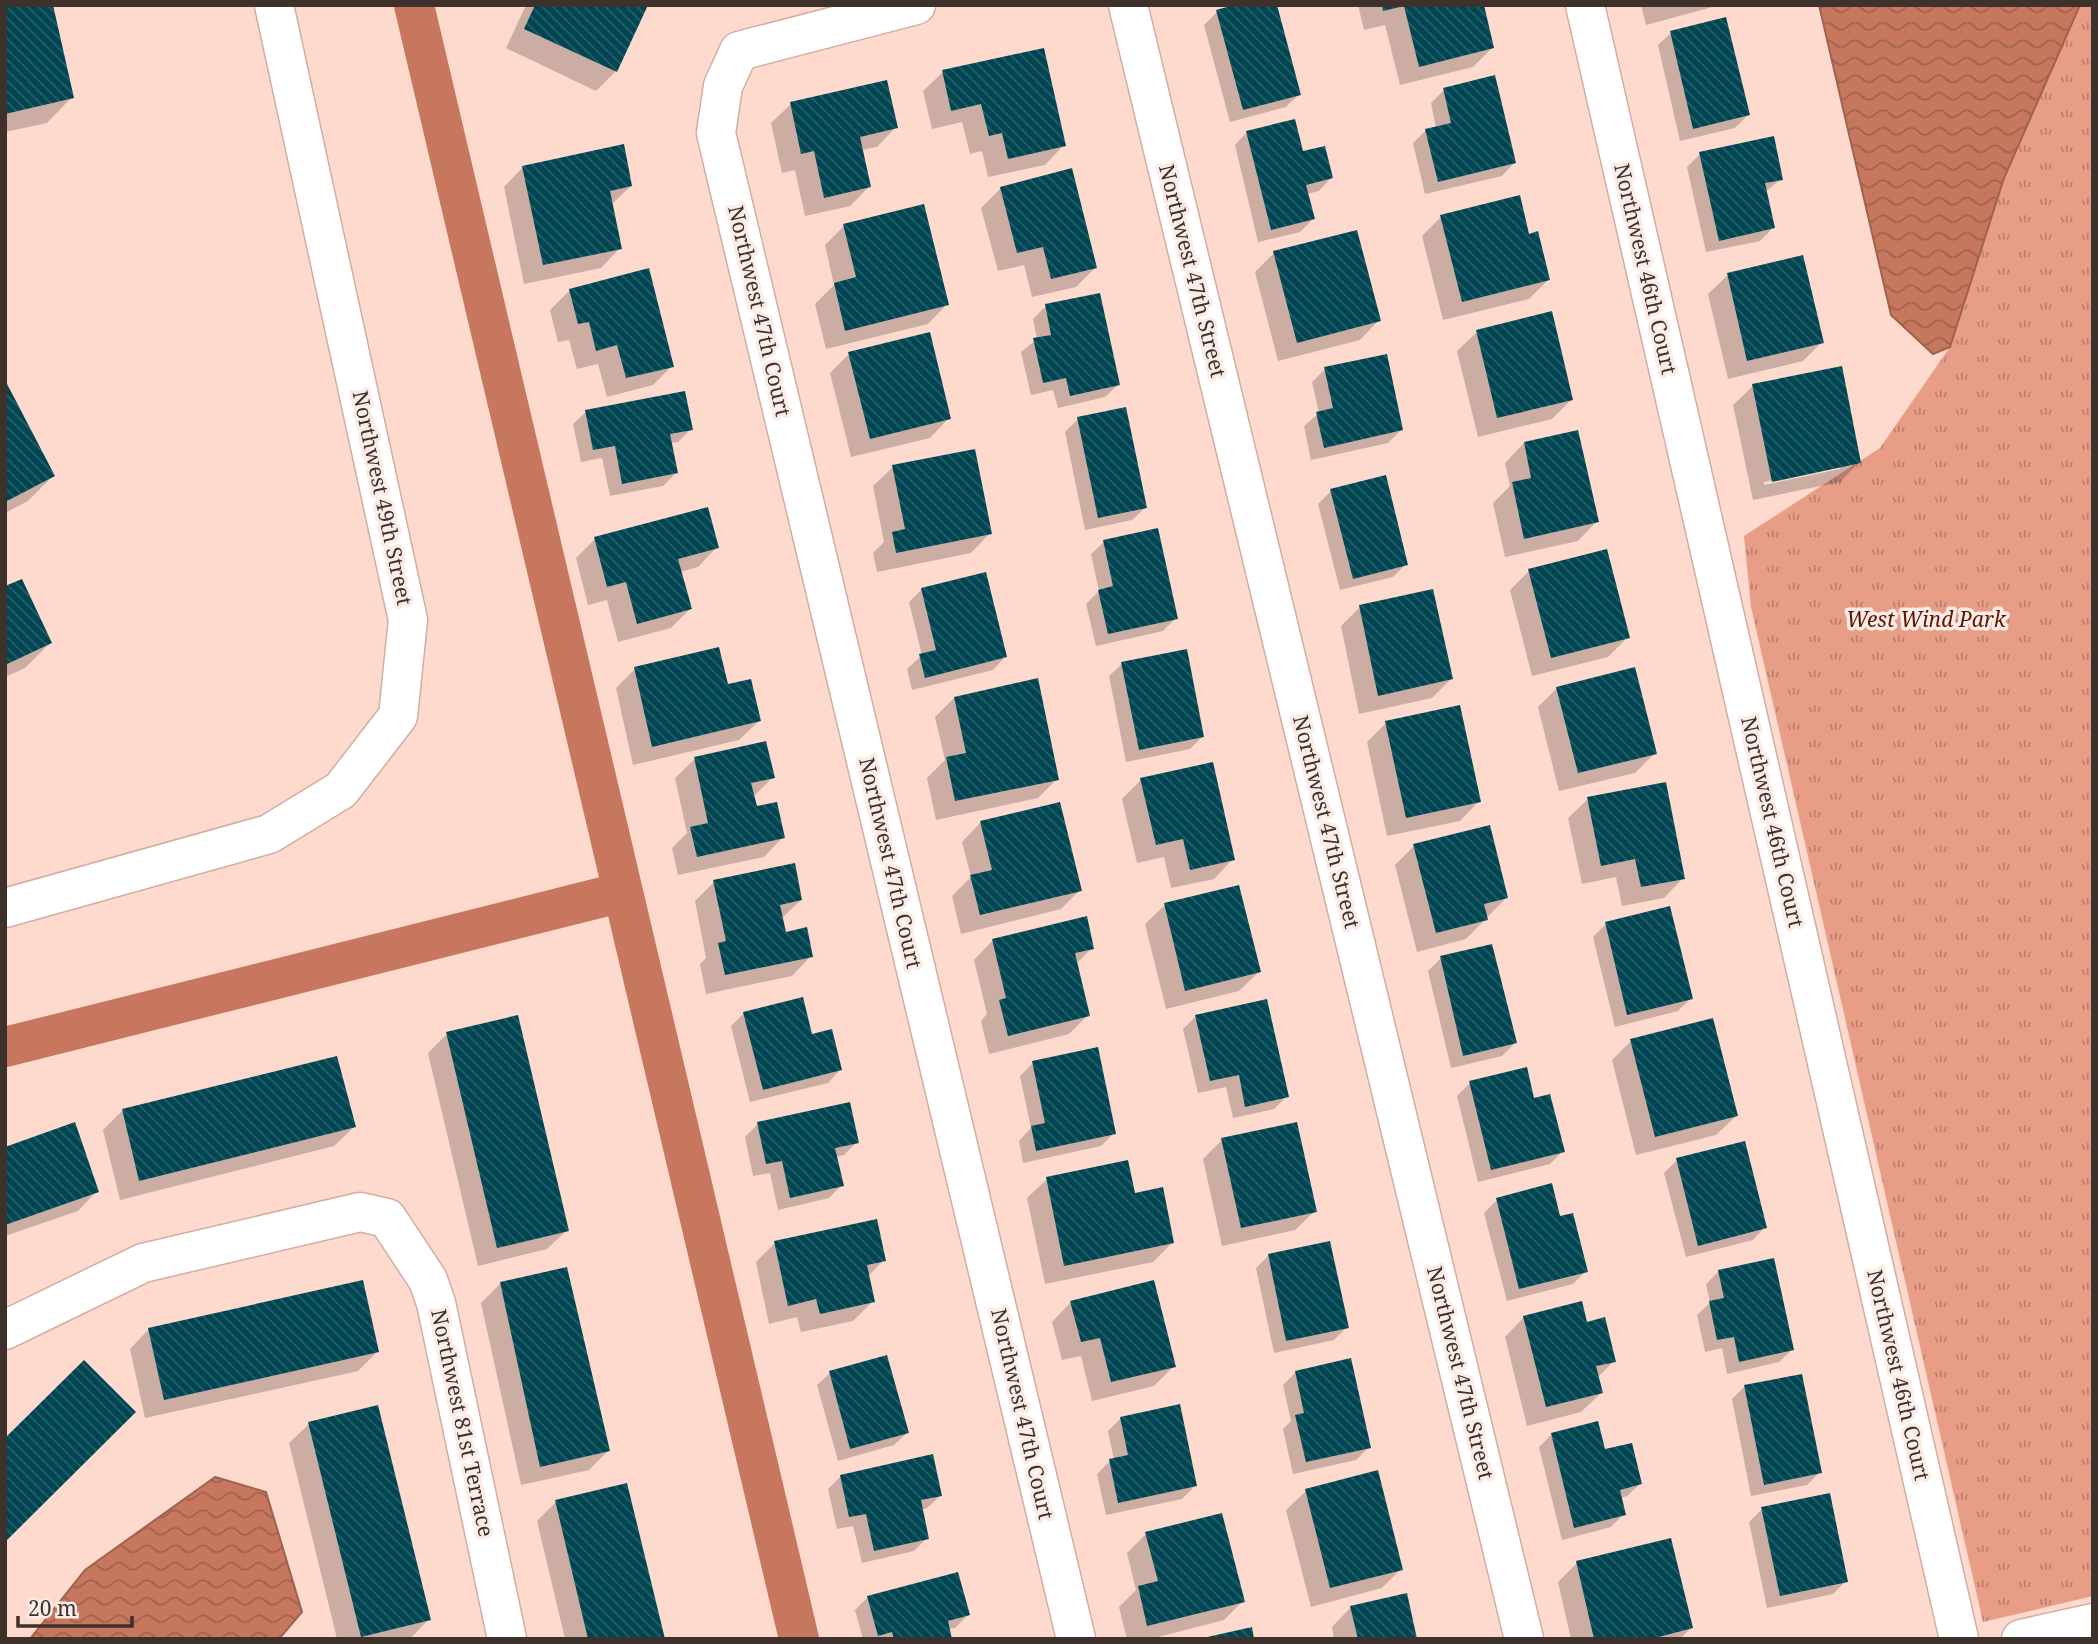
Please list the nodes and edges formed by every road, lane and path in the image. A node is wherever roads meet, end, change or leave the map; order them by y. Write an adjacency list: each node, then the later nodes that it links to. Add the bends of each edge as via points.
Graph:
1 (274, 5): 5 (street, Northwest 49th Street, via 408,620 398,716 341,790 269,834)
2 (1128, 5): 10 (street, Northwest 47th Street)
3 (1585, 5): 11 (street, Northwest 46th Court)
4 (909, 6): 9 (street, Northwest 47th Court, via 739,51 723,86 716,133)
5 (5, 908)
6 (5, 1329): 8 (street, Northwest 81st Terrace, via 143,1264 360,1212 387,1217 428,1280 436,1303)
7 (2093, 1623): 12 (street)
8 (507, 1639)
9 (1076, 1639)
10 (1524, 1639)
11 (1959, 1639)
12 (2021, 1639)

